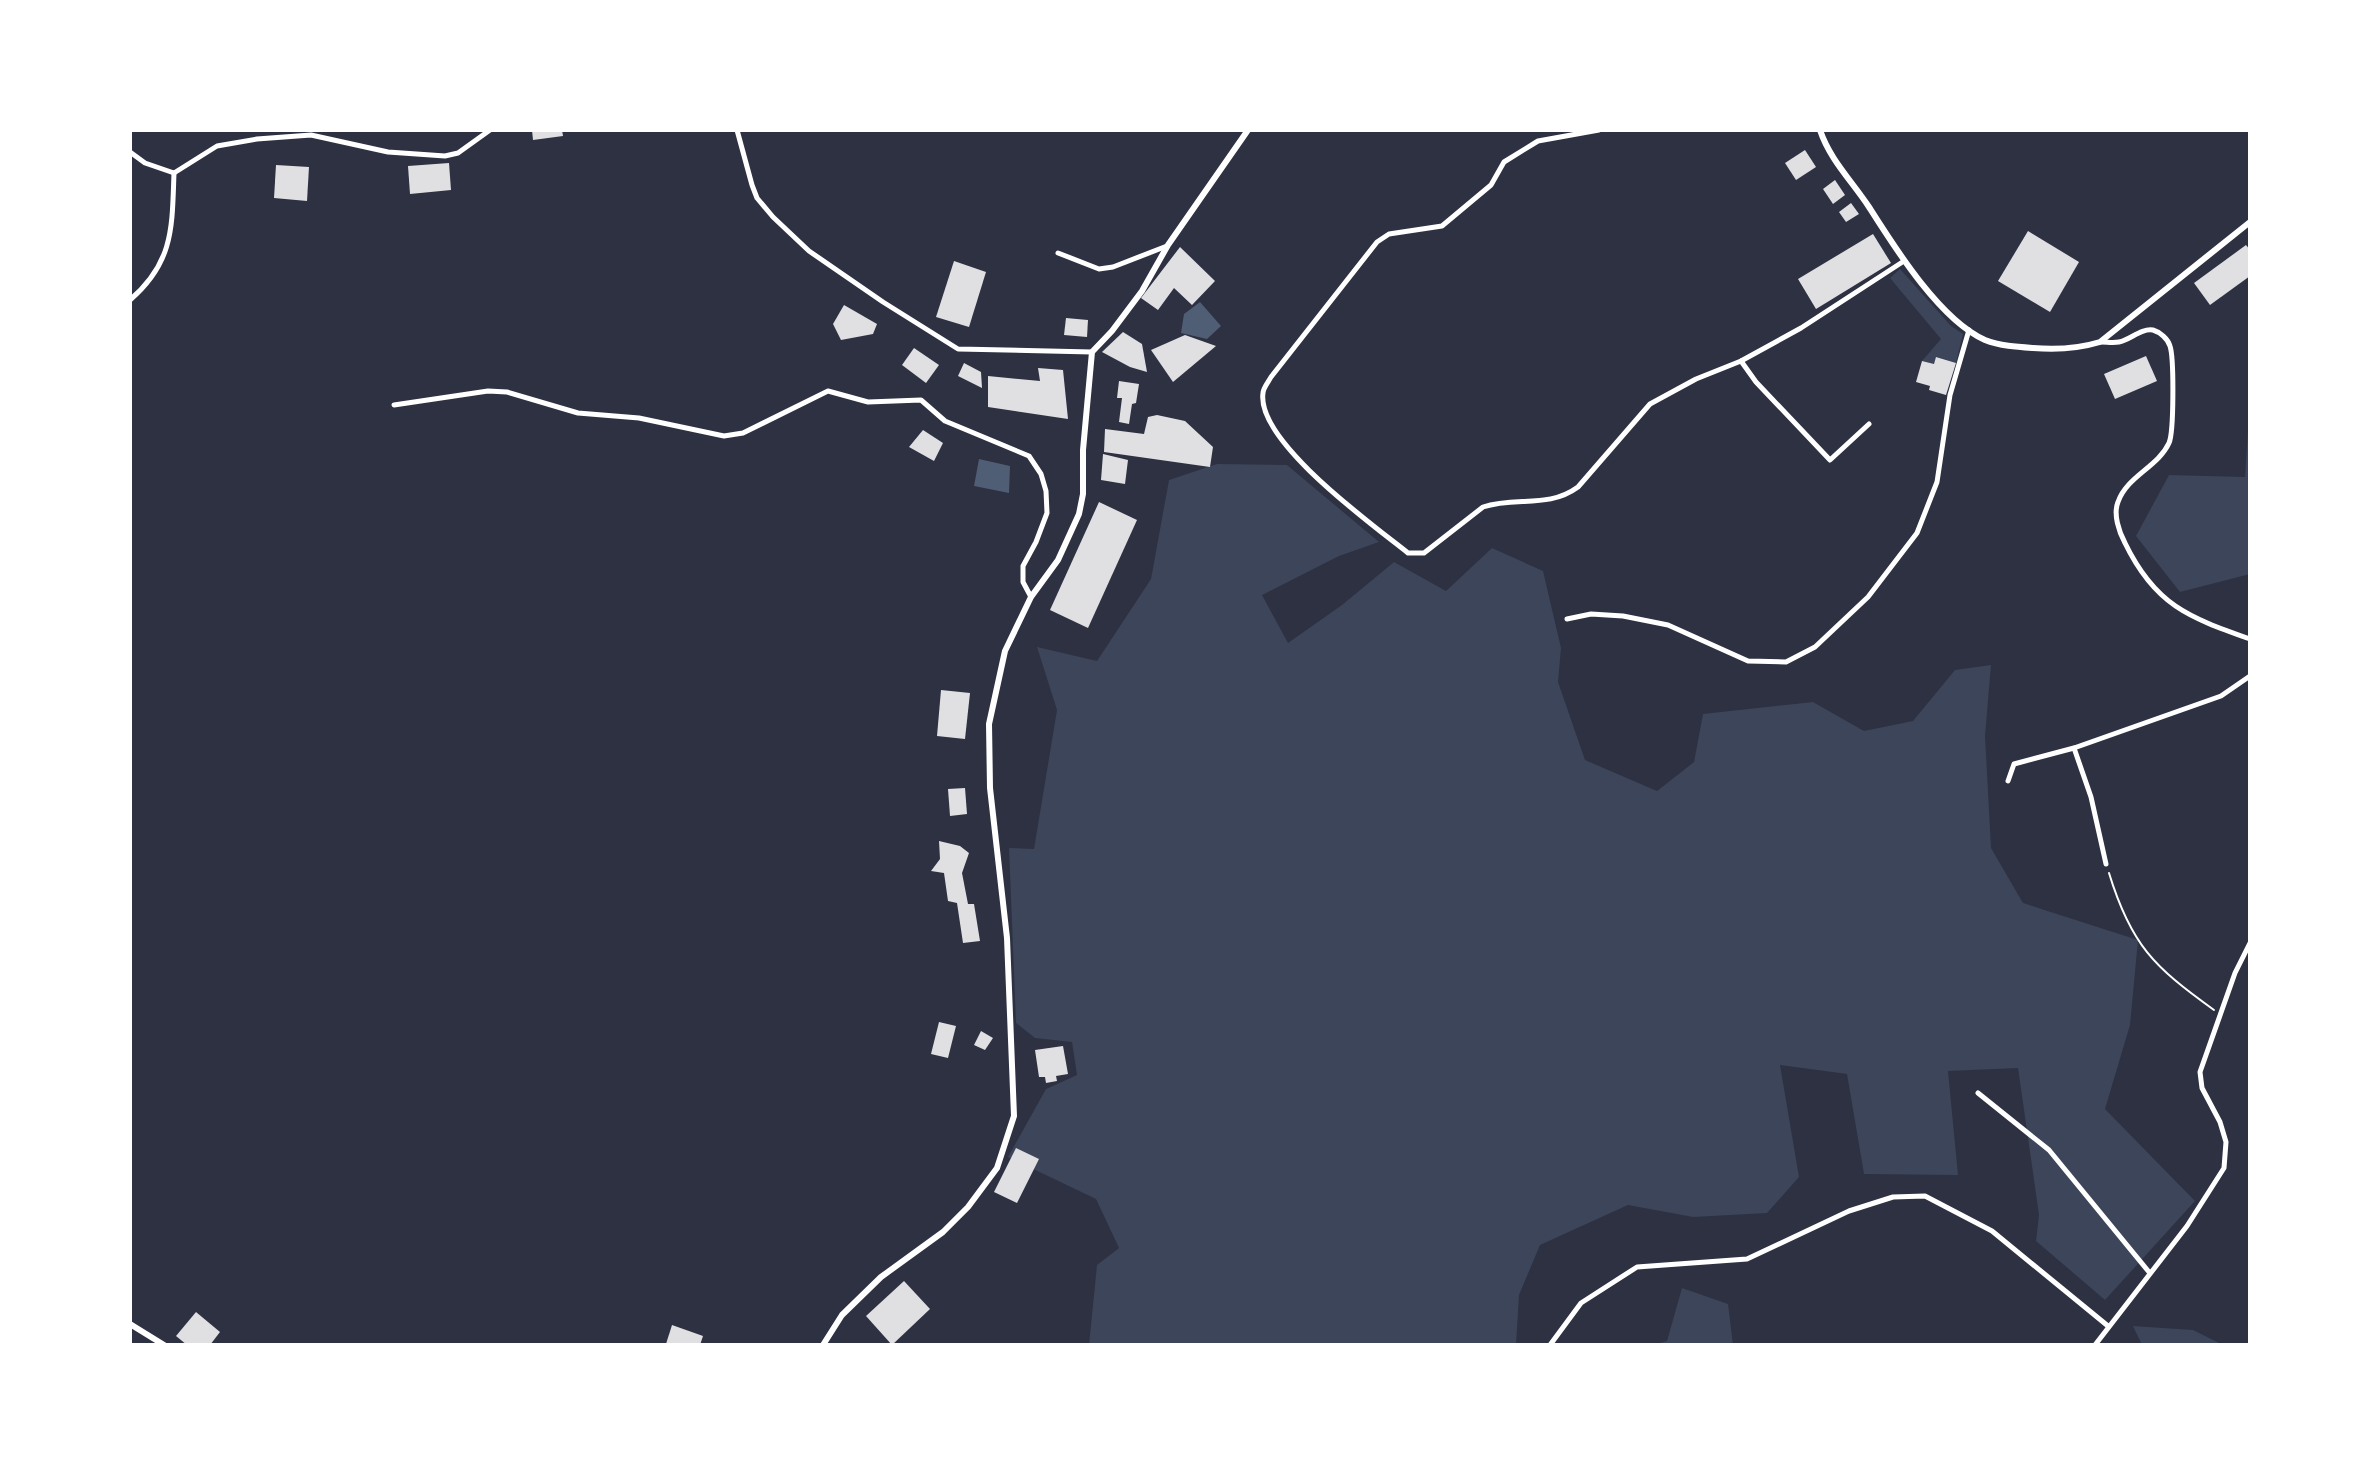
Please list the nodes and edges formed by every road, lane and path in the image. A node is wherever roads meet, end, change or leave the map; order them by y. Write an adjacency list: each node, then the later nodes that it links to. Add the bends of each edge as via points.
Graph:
1 (490, 130): 7 (street, via 445,156 388,152 311,135 257,139 217,146)
2 (737, 130): 15 (street, via 757,198 773,217 809,251 921,326 958,349)
3 (1248, 130): 9 (street)
4 (1599, 130): 16 (street, via 1538,141 1504,162 1491,185 1442,226 1389,234 1377,242 1262,392 1278,435 1297,461 1408,553 1424,553 1483,507 1568,494 1650,404)
5 (1820, 130): 11 (street, via 1840,169)
6 (132, 155): 7 (street)
7 (174, 173): 12 (street, via 172,231 155,276)
8 (2250, 222): 14 (street)
9 (1168, 245): 10 (street, via 1099,269); 15 (street, via 1142,291)
10 (1058, 253)
11 (1904, 261): 13 (street); 16 (street)
12 (130, 300)
13 (1969, 329): 14 (street, via 1985,340 2024,348 2067,349); 20 (street, via 1950,395 1937,482 1917,533 1868,597 1815,647 1786,662 1748,661 1668,625 1591,614)
14 (2100, 342): 21 (street, via 2121,342 2153,330 2170,345 2169,443 2127,485 2117,503 2121,535 2132,558 2148,583 2182,612)
15 (1092, 352): 19 (street, via 1079,514 1058,560)
16 (1741, 361): 18 (street, via 1830,460)
17 (394, 405): 19 (street, via 507,392 578,413 639,418 724,436 743,433 828,391 868,402 921,400 945,421 1029,456 1041,474 1047,513 1023,566)
18 (1869, 424)
19 (1031, 597): 33 (street, via 1005,651 989,724 990,788 1007,938 1014,1116 997,1168 968,1207 881,1277 842,1315)
20 (1567, 619)
21 (2250, 639)
22 (2250, 676): 23 (street, via 2221,696)
23 (2074, 748): 24 (street, via 2014,764); 25 (street)
24 (2008, 781)
25 (2106, 864): 27 (path, via 2123,916 2144,951 2172,980)
26 (2250, 943): 27 (street)
27 (2221, 1015): 29 (street, via 2200,1072 2226,1142 2224,1168)
28 (1978, 1093): 29 (street, via 2049,1150)
29 (2149, 1272): 31 (street)
30 (130, 1324): 32 (street)
31 (2108, 1326): 34 (street, via 1992,1231 1925,1196 1893,1197 1849,1211 1747,1259 1637,1267 1581,1303); 35 (street)
32 (164, 1345)
33 (823, 1345)
34 (1550, 1345)
35 (2095, 1345)

